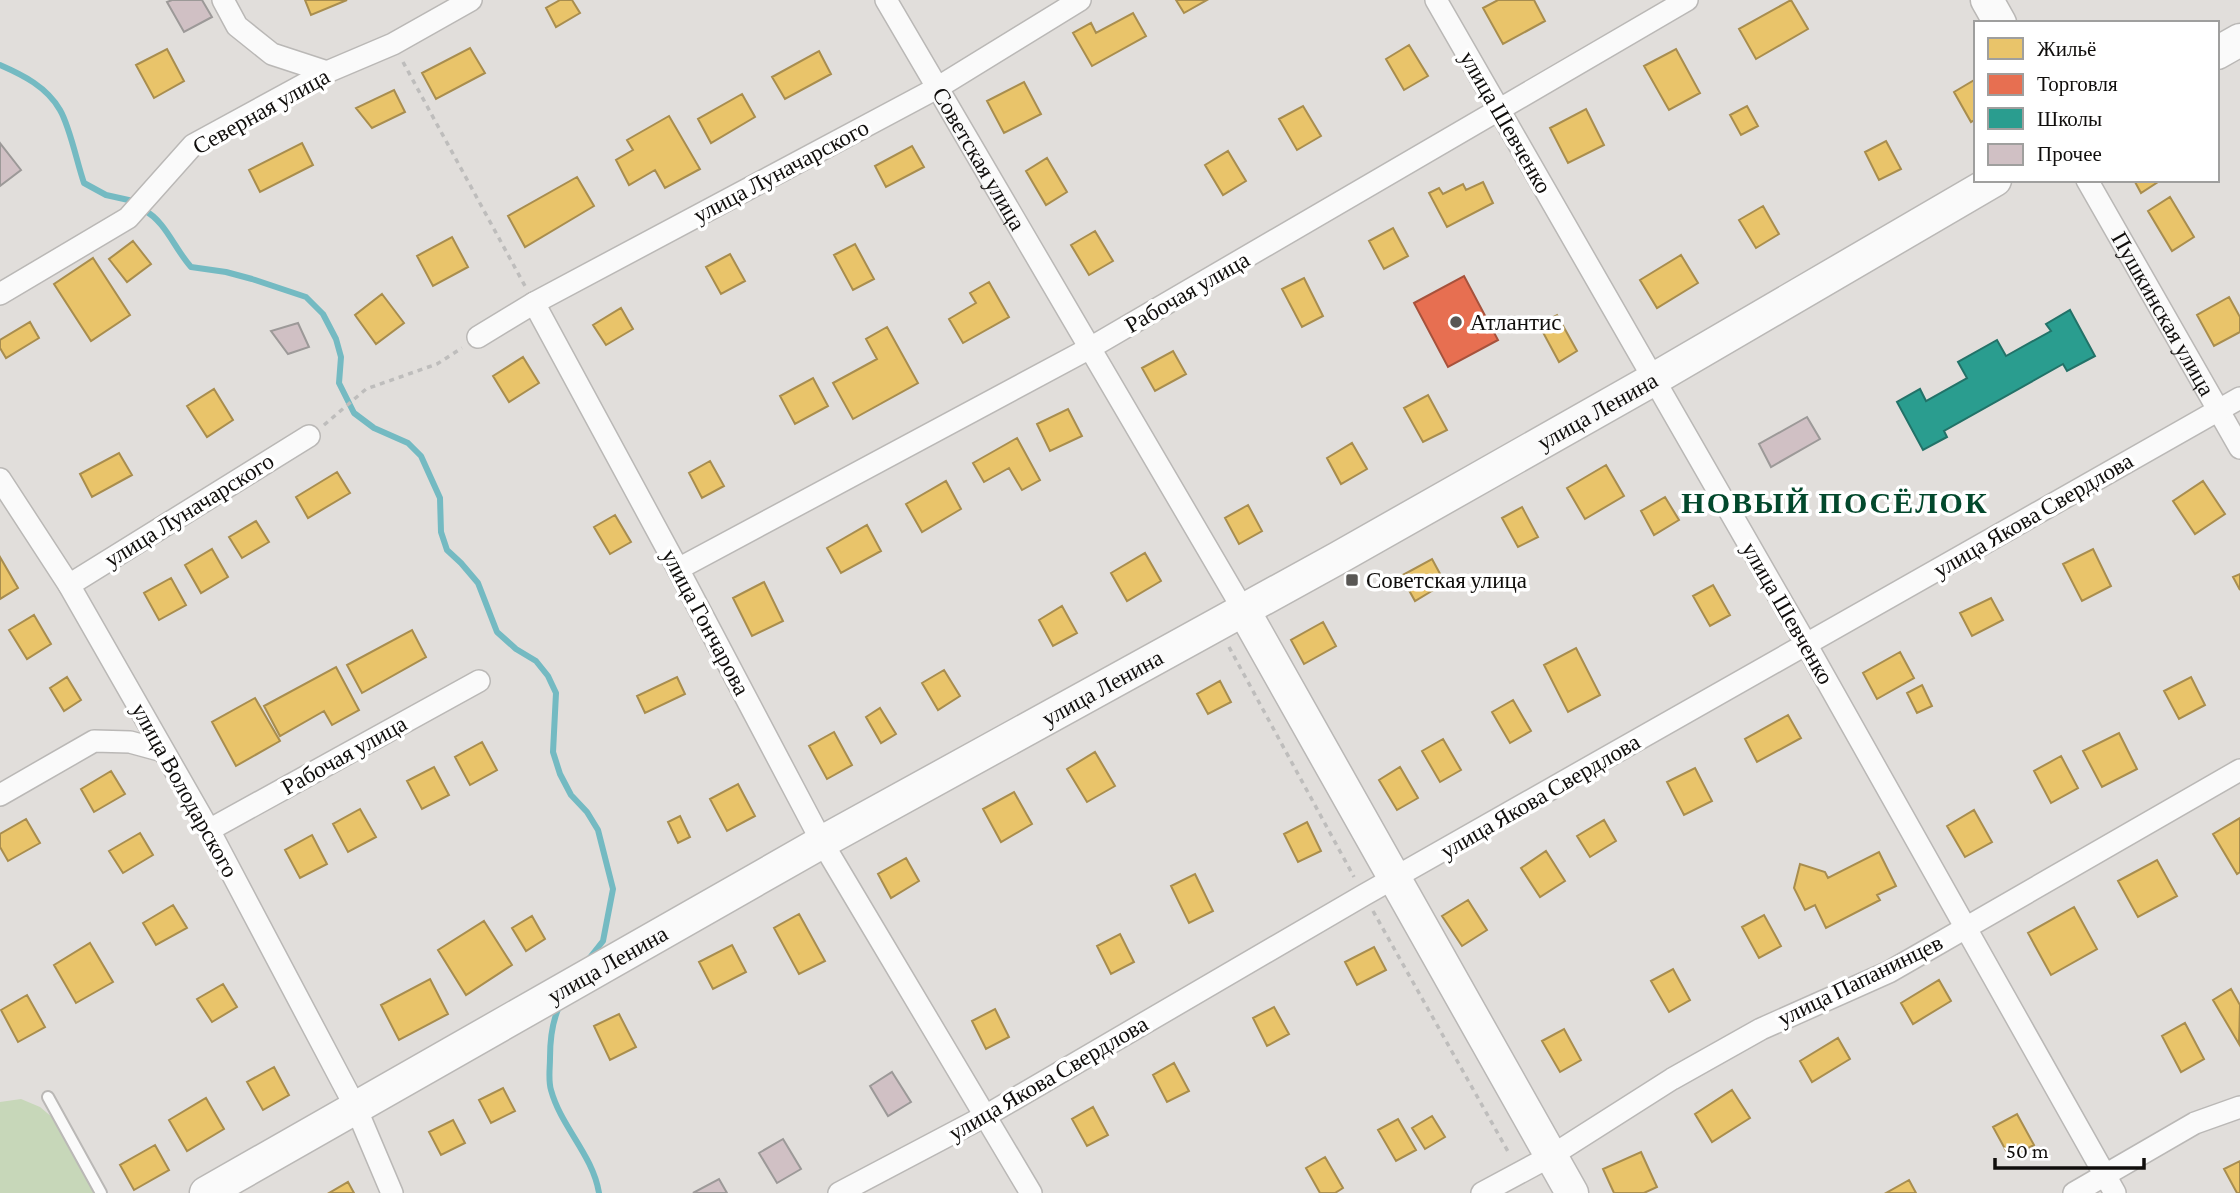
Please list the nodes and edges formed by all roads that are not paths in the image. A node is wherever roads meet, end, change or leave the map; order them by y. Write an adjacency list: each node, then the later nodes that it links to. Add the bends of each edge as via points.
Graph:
1 (223, 0): 11 (street, via 237,26 272,54)
2 (471, 0): 11 (street, Северная улица, via 394,44)
3 (886, 0): 12 (street, Советская улица)
4 (1080, 0): 12 (street, улица Луначарского)
5 (1436, 0): 13 (street, улица Шевченко)
6 (1687, 0): 13 (street, Рабочая улица)
7 (1987, 0): 8 (main road)
8 (1999, 21)
9 (2240, 40): 10 (main road)
10 (2219, 52)
11 (327, 72): 16 (street, Северная улица, via 193,145 128,218)
12 (937, 88): 17 (street, улица Луначарского); 19 (street, Советская улица)
13 (1498, 109): 19 (street, Рабочая улица); 20 (street, улица Шевченко)
14 (1992, 182): 20 (main road, улица Ленина)
15 (2088, 182): 22 (street, Пушкинская улица)
16 (0, 294)
17 (534, 303): 18 (street, улица Луначарского); 26 (street, улица Гончарова)
18 (478, 337)
19 (1090, 348): 26 (street, Рабочая улица); 28 (street, Советская улица)
20 (1654, 379): 28 (main road, улица Ленина); 29 (street, улица Шевченко)
21 (2240, 398): 22 (street, улица Якова Свердлова)
22 (2218, 410): 24 (street, Пушкинская улица); 29 (street, улица Якова Свердлова)
23 (309, 436): 27 (street, улица Луначарского)
24 (2240, 448)
25 (0, 479): 27 (street, улица Володарского)
26 (678, 569): 35 (street, улица Гончарова)
27 (69, 584): 31 (street, улица Володарского)
28 (1244, 611): 35 (main road, улица Ленина); 36 (main road, Советская улица)
29 (1806, 644): 36 (street, улица Якова Свердлова); 37 (street, улица Шевченко)
30 (479, 681): 34 (street, Рабочая улица)
31 (163, 751): 33 (street, via 130,742 94,741); 34 (street, улица Володарского)
32 (2240, 769): 37 (street, улица Папанинцев)
33 (0, 796)
34 (209, 830): 40 (street, улица Володарского)
35 (822, 842): 40 (main road, улица Ленина); 41 (street, улица Гончарова)
36 (1393, 879): 41 (street, улица Якова Свердлова); 42 (main road, Советская улица)
37 (1965, 927): 42 (street, улица Папанинцев, via 1889,972 1761,1029); 43 (street, улица Шевченко)
38 (48, 1097): 44 (lane)
39 (2240, 1107): 43 (street, via 2195,1123)
40 (356, 1108): 45 (main road, улица Ленина); 46 (street, улица Володарского)
41 (987, 1115): 47 (street, улица Якова Свердлова); 48 (street, улица Гончарова)
42 (1551, 1156): 49 (street, улица Папанинцев); 50 (main road, Советская улица)
43 (2110, 1185): 51 (street)
44 (101, 1193)
45 (206, 1193)
46 (392, 1193)
47 (839, 1193)
48 (1031, 1193)
49 (1482, 1193)
50 (1572, 1193)
51 (2074, 1193)

